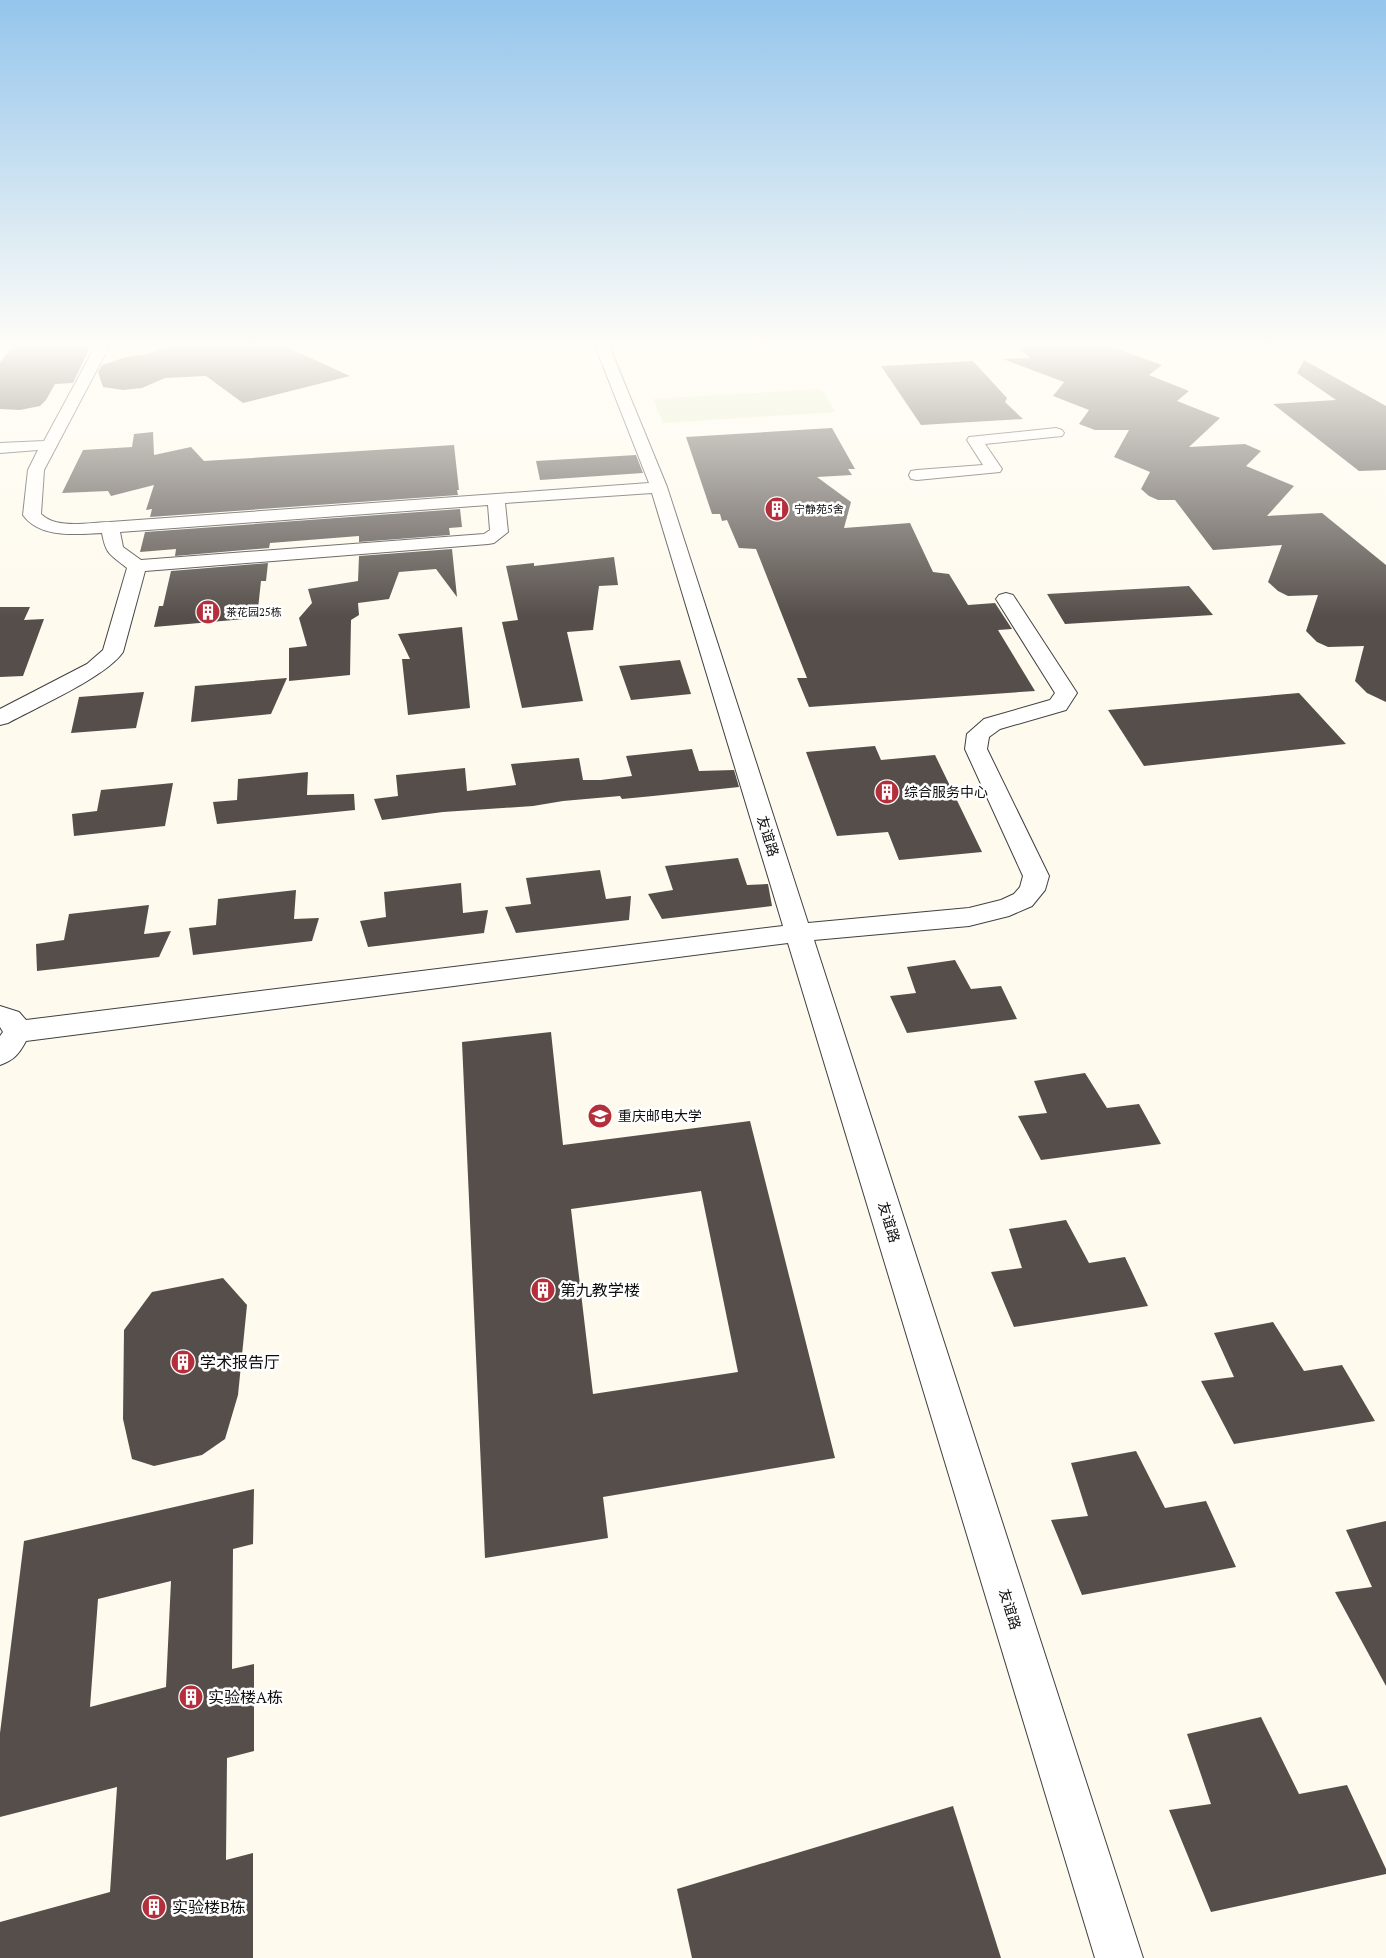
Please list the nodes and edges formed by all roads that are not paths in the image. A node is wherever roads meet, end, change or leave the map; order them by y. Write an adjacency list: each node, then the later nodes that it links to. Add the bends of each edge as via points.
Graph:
1 (56, 434): 4 (street)
2 (638, 434): 7 (street, 友谊路)
3 (1051, 434): 6 (street, via 975,440 994,469)
4 (50, 445): 5 (street); 9 (street, via 36,470 32,515 36,520 53,526)
5 (0, 448)
6 (917, 475)
7 (659, 487): 8 (street); 13 (street, 友谊路)
8 (496, 498): 9 (street); 10 (street, via 499,532 488,539)
9 (110, 527): 10 (street, via 114,549)
10 (137, 566): 12 (street, via 113,652 94,668)
11 (1006, 599): 13 (street, via 1066,693 1058,706 992,724 978,734 976,750 1036,876 1032,890 1023,900 1009,907 969,917)
12 (0, 718)
13 (798, 933): 14 (street); 16 (street, 友谊路)
14 (8, 1024): 15 (street, via 8,1048)
15 (0, 1054)
16 (1119, 1958)

